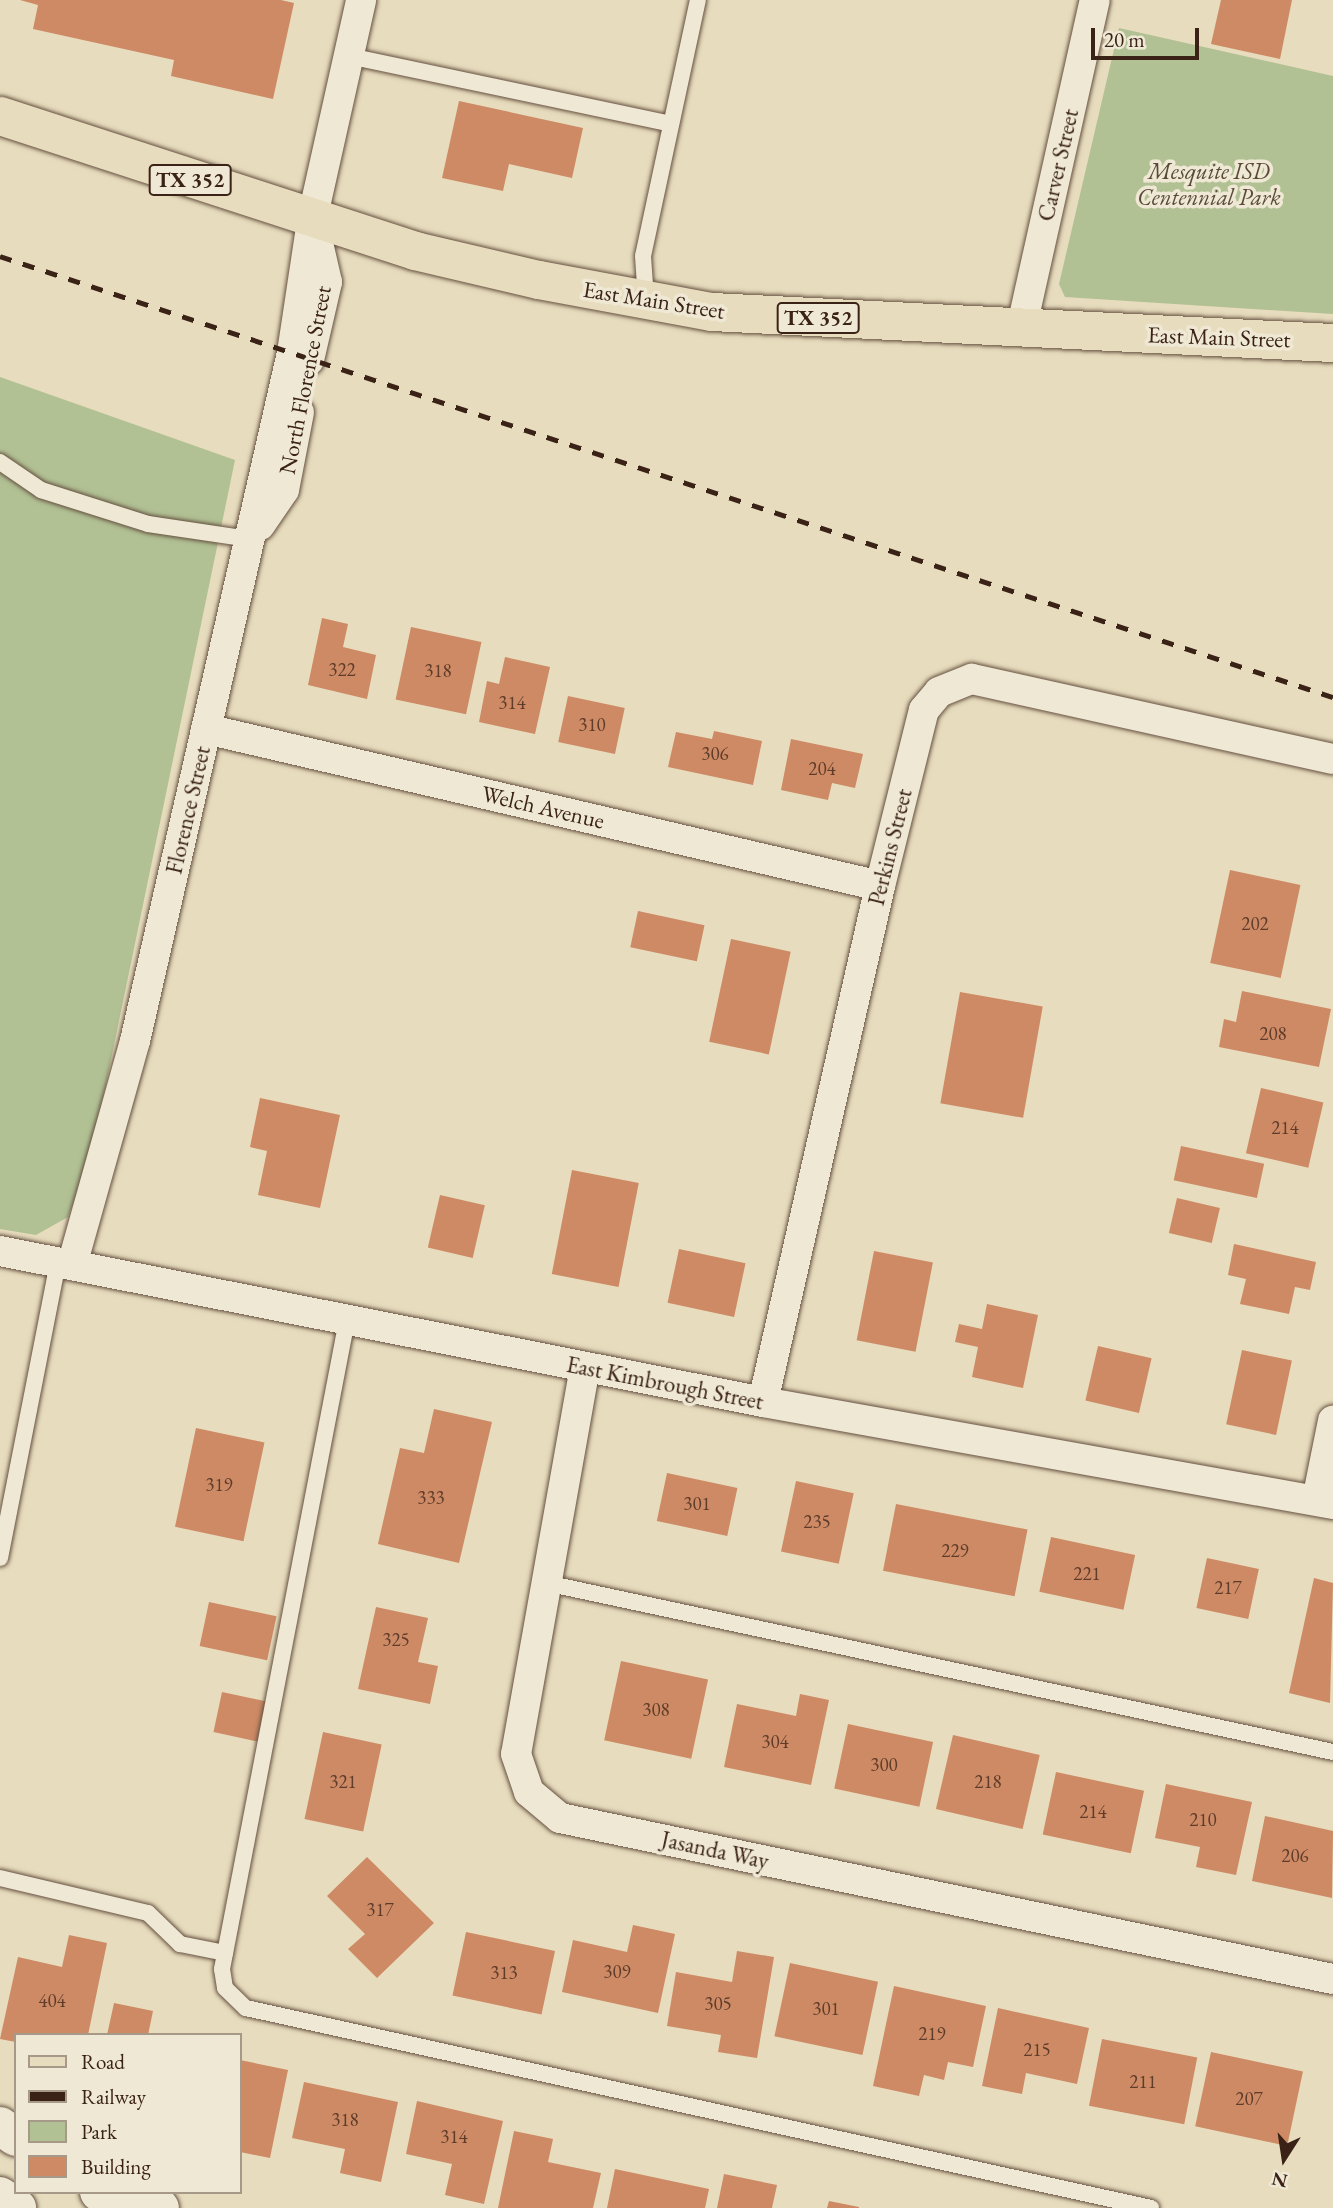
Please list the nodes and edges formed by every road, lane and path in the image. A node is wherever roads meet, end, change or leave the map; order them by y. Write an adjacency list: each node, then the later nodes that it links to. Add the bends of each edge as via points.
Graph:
1 (361, 0): 4 (street)
2 (698, 0): 6 (lane)
3 (1095, 0): 9 (street, Carver Street)
4 (349, 56): 6 (lane); 7 (street)
5 (0, 116): 7 (main road, East Main Street / TX 352)
6 (671, 124): 8 (lane, via 643,256)
7 (312, 220): 8 (main road, East Main Street / TX 352, via 464,263); 11 (street, North Florence Street); 13 (street, North Florence Street, via 327,282 284,490)
8 (646, 300): 9 (main road, East Main Street / TX 352, via 712,312)
9 (1021, 330): 10 (main road, East Main Street / TX 352)
10 (1333, 343)
11 (292, 353): 13 (street, Florence Street)
12 (0, 462): 13 (lane, via 40,490 148,524)
13 (250, 539): 14 (street, Florence Street)
14 (206, 729): 16 (street, Welch Avenue); 18 (street, Florence Street, via 135,1041)
15 (1333, 759): 16 (street, Perkins Street, via 972,679 939,692 924,710)
16 (880, 886): 21 (street, Perkins Street)
17 (0, 1251): 18 (street, East Kimbrough Street)
18 (65, 1264): 19 (street, East Kimbrough Street); 24 (lane)
19 (347, 1320): 20 (street, East Kimbrough Street); 28 (lane)
20 (585, 1367): 21 (street, East Kimbrough Street); 25 (street, Jasanda Way)
21 (763, 1402): 23 (street, East Kimbrough Street)
22 (1333, 1421): 23 (street)
23 (1325, 1502)
24 (0, 1558)
25 (546, 1583): 26 (lane); 29 (street, Jasanda Way, via 516,1754 529,1792 561,1818)
26 (1333, 1752)
27 (0, 1878): 28 (lane, via 148,1913 180,1944)
28 (225, 1953): 34 (lane, via 225,1988 246,2008)
29 (1333, 1979)
30 (107, 2194): 33 (main road)
31 (0, 2196): 32 (main road)
32 (17, 2208)
33 (160, 2208)
34 (1151, 2208)

